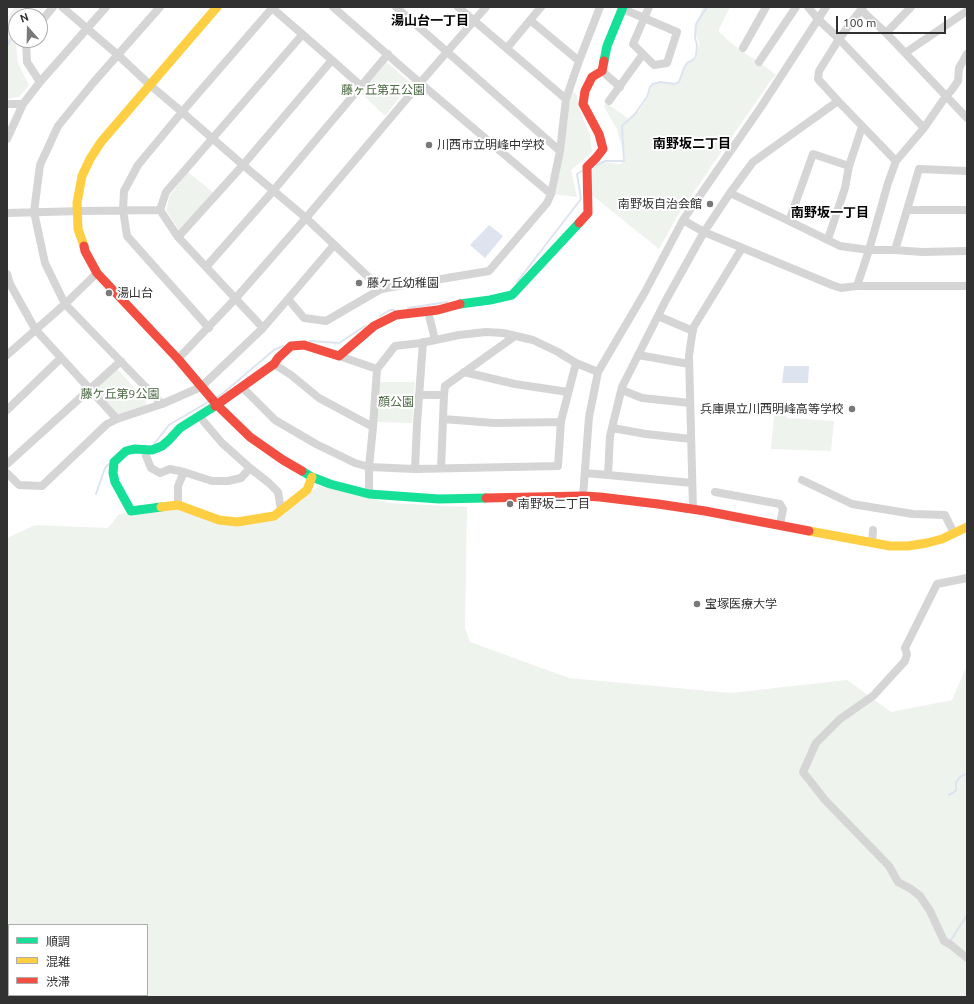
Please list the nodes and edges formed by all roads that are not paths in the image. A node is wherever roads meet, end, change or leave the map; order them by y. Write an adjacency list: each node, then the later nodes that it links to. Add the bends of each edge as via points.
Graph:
1 (62, 7): 25 (street)
2 (106, 7): 25 (street)
3 (160, 7): 37 (street)
4 (217, 7): 44 (street)
5 (272, 7): 27 (street); 53 (street)
6 (333, 7): 34 (street)
7 (396, 7): 32 (street)
8 (458, 7): 24 (street)
9 (486, 7): 24 (street)
10 (541, 7): 23 (street)
11 (600, 7): 39 (street)
12 (649, 7): 21 (street)
13 (766, 7): 31 (street)
14 (796, 7): 40 (street)
15 (808, 7): 22 (street)
16 (826, 7): 22 (street)
17 (911, 7): 26 (street)
18 (623, 8): 21 (street); 41 (street, via 607,46)
19 (862, 9): 26 (street); 28 (street)
20 (967, 11): 33 (street)
21 (644, 18): 35 (street, via 633,44); 35 (street, via 677,32 667,63 654,64)
22 (818, 18): 28 (street); 75 (street, via 761,107)
23 (530, 20): 30 (street); 39 (street)
24 (474, 21): 30 (street); 32 (street)
25 (87, 28): 37 (street); 42 (street)
26 (886, 33): 33 (street)
27 (302, 35): 38 (street); 58 (street)
28 (839, 39): 50 (street, via 819,71 818,79); 56 (street)
29 (26, 48): 42 (street, via 27,62)
30 (507, 48): 48 (street)
31 (743, 48)
32 (447, 52): 43 (street); 59 (street)
33 (905, 53): 47 (street)
34 (388, 54): 43 (street); 45 (street)
35 (643, 54): 46 (street)
36 (967, 54): 47 (street, via 959,68 958,81)
37 (118, 56): 44 (street); 72 (street, via 58,126 40,165)
38 (332, 60): 45 (street); 61 (street)
39 (579, 61): 48 (street)
40 (759, 62)
41 (602, 71): 46 (street); 94 (street, via 592,77 585,91 584,104 599,134 603,149 587,170 588,213 512,295)
42 (40, 82): 52 (street)
43 (420, 83): 66 (street); 74 (street)
44 (150, 85): 53 (street); 71 (street, via 101,142 90,159 82,176)
45 (361, 86): 64 (street)
46 (620, 87): 49 (street)
47 (946, 96): 54 (street); 56 (street)
48 (566, 99): 59 (street)
49 (609, 101)
50 (838, 101): 55 (street); 65 (street, via 753,162)
51 (7, 104): 52 (street)
52 (23, 104): 57 (street)
53 (182, 112): 58 (street); 67 (street, via 138,165 124,191)
54 (967, 118)
55 (862, 127): 60 (street); 62 (street)
56 (924, 128): 60 (street)
57 (7, 138)
58 (212, 138): 61 (street); 68 (street, via 166,192)
59 (560, 151): 66 (street)
60 (896, 161): 82 (street)
61 (243, 165): 64 (street); 78 (street)
62 (849, 166): 76 (street, via 813,154); 79 (street, via 845,188)
63 (967, 171): 69 (street, via 919,168)
64 (273, 191): 74 (street); 85 (street)
65 (730, 193): 76 (street); 77 (street)
66 (551, 194): 90 (street, via 547,203 489,270)
67 (123, 210): 68 (street); 71 (street); 96 (street, via 127,236)
68 (160, 210): 78 (street)
69 (907, 210): 70 (street); 83 (street)
70 (967, 210)
71 (77, 211): 72 (street); 86 (street, via 78,229 85,251)
72 (34, 212): 73 (street); 93 (street, via 45,263)
73 (7, 213)
74 (306, 218): 80 (street); 91 (street)
75 (683, 220): 77 (street); 114 (street)
76 (789, 221): 79 (street)
77 (704, 232): 81 (street); 95 (street)
78 (178, 236): 85 (street)
79 (828, 239): 82 (street, via 840,246)
80 (334, 245): 90 (street); 92 (street)
81 (742, 248): 88 (street, via 832,286); 99 (street)
82 (869, 250): 83 (street); 88 (street)
83 (895, 250): 84 (street)
84 (967, 251)
85 (206, 267): 91 (street)
86 (97, 273): 93 (street); 107 (street)
87 (7, 274): 98 (street)
88 (857, 286): 89 (street)
89 (967, 286)
90 (381, 289): 92 (street, via 326,321 304,318)
91 (236, 298): 96 (street); 97 (street)
92 (288, 299): 97 (street)
93 (64, 304): 98 (street); 108 (street)
94 (428, 311): 101 (street); 105 (street, via 396,315 374,326)
95 (658, 316): 99 (street); 104 (street)
96 (209, 328): 107 (street)
97 (263, 328): 115 (street)
98 (35, 329): 103 (street); 106 (street)
99 (693, 331): 111 (street)
100 (515, 336): 101 (street, via 486,332); 109 (street, via 533,340); 113 (street)
101 (435, 340): 102 (street)
102 (423, 342): 112 (street, via 395,346); 120 (street)
103 (7, 355)
104 (638, 355): 111 (street); 118 (street)
105 (339, 356): 110 (street, via 304,345 291,346); 112 (street)
106 (61, 358): 116 (street); 125 (street)
107 (178, 360): 115 (street)
108 (121, 361): 116 (street); 123 (street)
109 (576, 363): 114 (street); 119 (street)
110 (274, 364): 117 (street); 130 (street, via 318,398)
111 (689, 364): 122 (street)
112 (377, 369): 130 (street)
113 (464, 372): 119 (street, via 515,384); 121 (street, via 445,386)
114 (598, 372): 141 (street, via 589,417)
115 (201, 387): 123 (street); 124 (street)
116 (90, 388): 127 (street); 134 (street)
117 (242, 388): 124 (street); 135 (street, via 275,420 316,444)
118 (622, 390): 122 (street, via 642,398); 131 (street)
119 (568, 392): 129 (street)
120 (419, 395): 121 (street); 138 (street)
121 (444, 395): 128 (street)
122 (690, 403): 132 (street)
123 (162, 404): 127 (street)
124 (217, 404): 126 (street); 143 (street, via 250,436)
125 (7, 410)
126 (199, 416): 133 (street, via 180,428 162,446); 136 (street, via 222,443)
127 (117, 419): 140 (street, via 107,424 42,486 19,485)
128 (443, 419): 129 (street, via 494,423); 137 (street)
129 (561, 422): 137 (street, via 558,466)
130 (373, 427): 135 (street)
131 (612, 428): 132 (street); 142 (street)
132 (691, 439): 145 (street)
133 (146, 450): 139 (street, via 151,468 160,473 170,469); 149 (street, via 126,451 114,462 115,482 131,511)
134 (7, 464)
135 (369, 467): 138 (street); 147 (street)
136 (250, 468): 139 (street, via 241,478 228,481 212,481); 151 (street, via 278,492)
137 (441, 468): 138 (street)
138 (415, 469)
139 (184, 472): 149 (street, via 178,486)
140 (7, 473)
141 (585, 473): 142 (street); 148 (street)
142 (608, 475): 145 (street)
143 (312, 477): 147 (street); 151 (street, via 307,490)
144 (802, 480): 155 (street, via 852,504 913,514 945,515)
145 (694, 487): 150 (street)
146 (715, 492): 152 (street, via 780,504 783,508)
147 (369, 494): 148 (street, via 439,499)
148 (584, 496): 150 (street)
149 (178, 505): 151 (street, via 218,520 237,522 274,516)
150 (693, 509): 152 (street)
151 (281, 510)
152 (780, 525): 156 (street)
153 (967, 526): 155 (street)
154 (873, 530): 156 (street)
155 (954, 533): 156 (street, via 942,539 908,546)
156 (872, 543)
157 (967, 578): 158 (street, via 937,584 905,648 905,662 873,696 840,719 816,743 803,772 825,800 889,866 898,882 920,896 944,941)
158 (967, 958)

